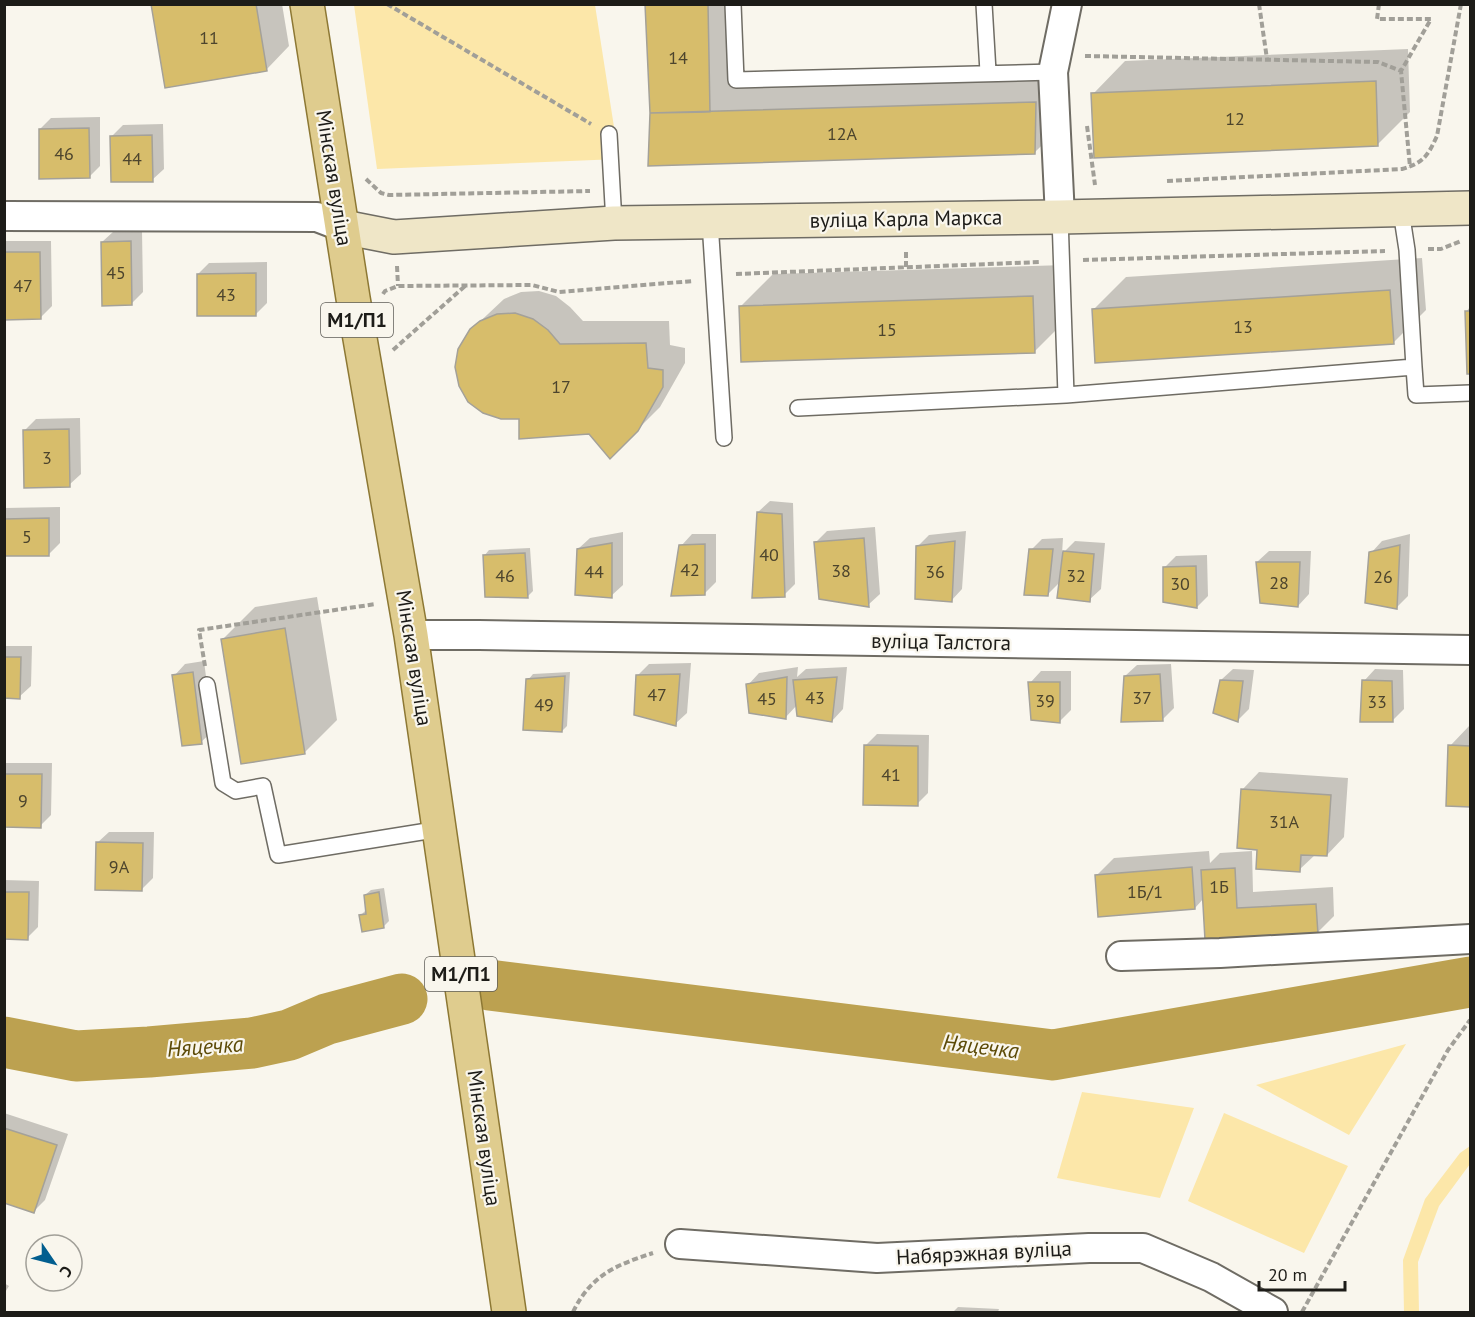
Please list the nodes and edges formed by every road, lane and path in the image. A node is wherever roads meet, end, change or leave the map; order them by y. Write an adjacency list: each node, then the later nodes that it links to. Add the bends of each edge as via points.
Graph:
1 (307, 4): 27 (main road, Мінская вуліца / М1/П1)
2 (387, 4): 15 (path)
3 (734, 4): 12 (lane, via 736,80)
4 (984, 4): 12 (lane)
5 (1067, 4): 13 (street)
6 (1259, 4): 10 (path)
7 (1379, 4): 11 (path, via 1377,19 1431,19)
8 (1461, 4): 16 (path, via 1437,136 1429,154)
9 (1077, 56): 10 (path)
10 (1267, 59): 11 (path, via 1378,62)
11 (1401, 71): 16 (path)
12 (988, 72): 13 (lane)
13 (1053, 72): 21 (street)
14 (1087, 126): 18 (path)
15 (609, 134): 22 (lane)
16 (1410, 167): 17 (path)
17 (1165, 181)
18 (1095, 184): 19 (path); 21 (path)
19 (1107, 184)
20 (402, 194): 22 (path)
21 (1059, 202): 24 (main road, вуліца Карла Маркса); 26 (main road, вуліца Карла Маркса); 30 (lane)
22 (613, 207): 26 (main road, вуліца Карла Маркса); 27 (main road, вуліца Карла Маркса, via 394,237)
23 (1470, 208): 24 (main road, вуліца Карла Маркса)
24 (1401, 211): 29 (lane)
25 (4, 216): 27 (street, via 317,217)
26 (710, 222): 31 (lane)
27 (343, 227): 41 (main road, Мінская вуліца / М1/П1)
28 (1470, 240): 29 (path, via 1441,249)
29 (1407, 250): 30 (path); 35 (lane)
30 (1061, 261): 31 (path, via 741,273); 37 (lane)
31 (713, 278): 32 (path, via 559,292 532,285); 39 (lane)
32 (465, 286): 33 (path, via 398,286 385,291); 34 (path)
33 (381, 303)
34 (388, 355)
35 (1414, 367): 36 (lane, via 1416,395); 37 (lane)
36 (1470, 393)
37 (1066, 395): 38 (lane)
38 (798, 408)
39 (724, 438)
40 (376, 603): 43 (path, via 200,630)
41 (411, 635): 42 (street, вуліца Талстога); 44 (main road, Мінская вуліца / М1/П1)
42 (1470, 650)
43 (207, 685): 44 (lane, via 223,783 236,791 263,786 278,855)
44 (440, 829): 49 (main road, Мінская вуліца / М1/П1)
45 (1470, 939): 46 (street)
46 (1121, 956)
47 (1470, 1020): 52 (path, via 1448,1050)
48 (680, 1244): 50 (path, via 613,1268 586,1290); 51 (street, Набярэжная вуліца, via 877,1258 1143,1248 1211,1277)
49 (509, 1312)
50 (573, 1312)
51 (1273, 1312)
52 (1301, 1312)

